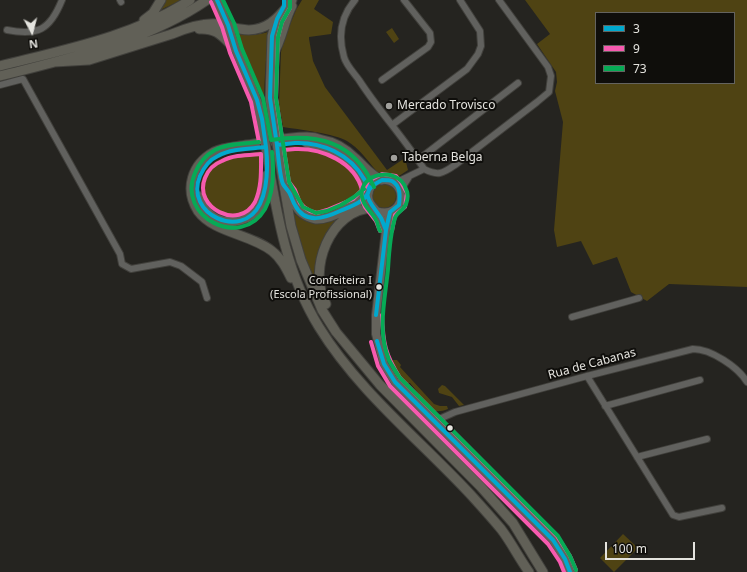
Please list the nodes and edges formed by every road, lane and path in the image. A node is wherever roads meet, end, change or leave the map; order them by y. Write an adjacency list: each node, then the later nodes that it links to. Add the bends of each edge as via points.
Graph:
1 (62, 0): 15 (street, via 48,25 27,32)
2 (161, 0): 14 (highway, via 153,12)
3 (190, 0): 14 (highway)
4 (207, 0): 19 (highway, via 145,33)
5 (217, 0): 13 (highway)
6 (284, 0): 12 (highway)
7 (294, 0): 12 (highway); 18 (highway, via 278,47)
8 (355, 0): 25 (street, via 343,18 341,30 344,59)
9 (404, 0): 22 (street, via 430,33 431,42 428,47)
10 (460, 0): 25 (street, via 480,31 481,46 478,54 467,69)
11 (499, 0): 28 (street, via 548,67 551,76 549,92 444,172 434,174)
12 (279, 16): 13 (highway, via 268,26 255,30); 18 (highway, via 272,36)
13 (228, 26): 16 (highway, via 207,24); 17 (highway)
14 (130, 29): 20 (highway)
15 (6, 30)
16 (172, 34): 17 (highway, via 207,29 225,37); 19 (highway, via 89,60)
17 (236, 50): 26 (highway, bridge, via 259,108)
18 (273, 54): 32 (highway, bridge, via 270,98)
19 (54, 62): 21 (highway)
20 (0, 66)
21 (3, 75)
22 (382, 80)
23 (518, 83): 27 (street)
24 (0, 85): 39 (street, via 23,79 120,254 122,264 131,269 170,262 181,266 202,282)
25 (392, 125): 27 (street)
26 (268, 160): 34 (highway, via 264,195 259,208 246,219 236,222 217,219 203,206 197,193 198,183 203,168 210,161 230,152 295,143 323,146 339,154 355,166 364,177); 38 (highway, via 280,227)
27 (418, 160): 28 (street)
28 (424, 169): 29 (street)
29 (409, 177): 31 (street); 33 (street)
30 (382, 180): 31 (main road); 34 (main road, via 372,185); 38 (highway, via 335,144 308,137 230,147 216,151 198,164 193,174 192,193 198,210 226,230 262,243 273,251 294,286)
31 (392, 181): 33 (main road)
32 (283, 184): 34 (highway, via 300,212 317,219 356,204); 42 (highway, via 291,226 312,289 336,332)
33 (400, 189): 36 (main road, via 401,200)
34 (369, 191): 35 (main road, via 370,204)
35 (375, 209): 36 (main road); 37 (main road); 42 (highway, via 360,210 343,220 332,233 321,258 319,272 323,298)
36 (390, 212): 37 (main road)
37 (386, 230): 47 (main road, via 376,315 377,341 384,364 395,382)
38 (302, 294): 51 (highway, via 318,326 337,354 370,394 476,500 501,530)
39 (208, 298)
40 (639, 298): 41 (street)
41 (572, 317)
42 (353, 353): 52 (highway, via 380,385 482,487 513,523)
43 (587, 376): 45 (street, Rua de Cabanas, via 699,349 738,370); 46 (street); 47 (street, Rua de Cabanas, via 455,412)
44 (700, 380): 46 (street)
45 (746, 380)
46 (606, 406): 49 (street)
47 (435, 421): 53 (main road, via 553,540)
48 (707, 438): 49 (street)
49 (637, 457): 50 (street, via 674,515 679,517)
50 (722, 508)
51 (529, 572)
52 (543, 572)
53 (570, 572)

